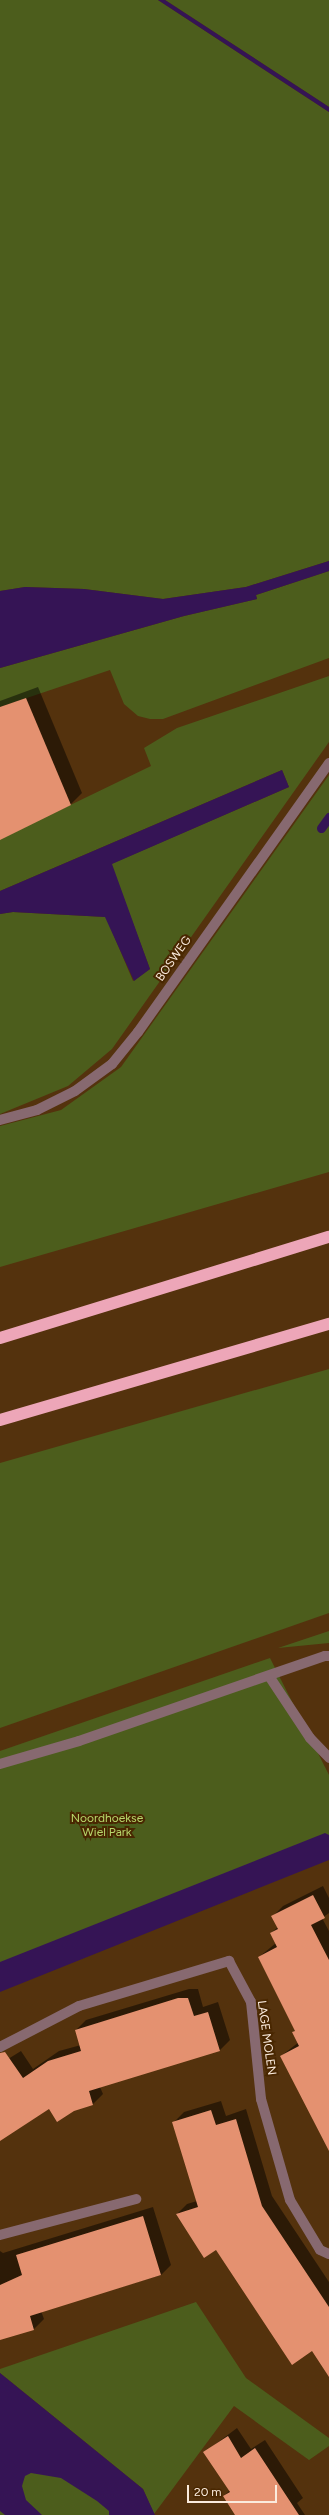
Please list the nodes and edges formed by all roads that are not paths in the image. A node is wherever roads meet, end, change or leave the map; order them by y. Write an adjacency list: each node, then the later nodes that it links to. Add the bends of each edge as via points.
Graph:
1 (329, 763): 2 (street, BOSWEG, via 138,1032 112,1064 63,1097 37,1110)
2 (0, 1120)
3 (329, 1237): 5 (highway)
4 (329, 1324): 6 (highway)
5 (0, 1338)
6 (0, 1420)
7 (329, 1656): 8 (street)
8 (270, 1676): 9 (street, via 310,1738); 10 (street)
9 (329, 1758)
10 (0, 1764)
11 (0, 2047): 14 (street, LAGE MOLEN, via 79,2006 229,1960 251,2002 261,2099 290,2200 320,2250)
12 (136, 2198): 13 (street)
13 (0, 2236)
14 (329, 2254)

